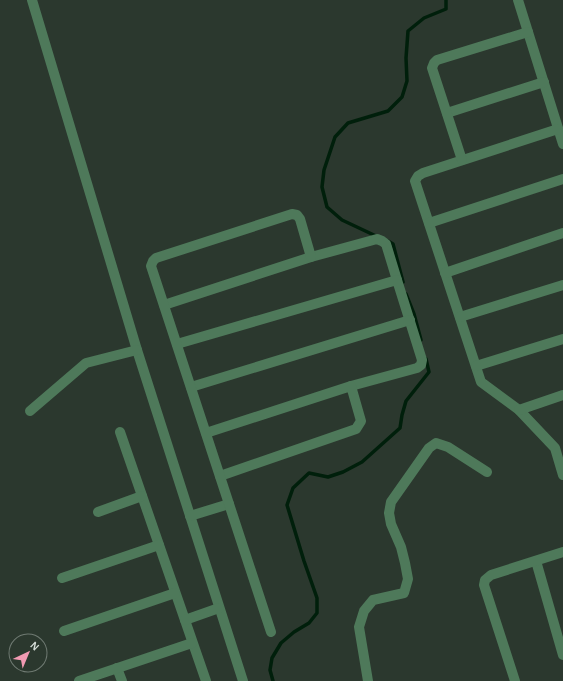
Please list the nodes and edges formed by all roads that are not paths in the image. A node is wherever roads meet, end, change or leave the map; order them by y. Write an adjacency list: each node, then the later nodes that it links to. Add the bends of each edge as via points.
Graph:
1 (32, 0): 21 (street)
2 (518, 0): 3 (street)
3 (528, 32): 4 (street); 5 (street, via 437,60 432,68)
4 (544, 82): 5 (street); 6 (street)
5 (447, 113): 8 (street)
6 (558, 129): 7 (street); 8 (street)
7 (563, 144)
8 (462, 160): 10 (street, via 423,173 415,181)
9 (563, 179): 10 (street)
10 (429, 223): 13 (street)
11 (563, 233): 13 (street)
12 (311, 257): 14 (street, via 377,239 386,244); 16 (street); 16 (street, via 300,219 292,214 156,258 151,266)
13 (445, 273): 17 (street)
14 (397, 280): 18 (street); 20 (street)
15 (563, 285): 17 (street)
16 (164, 305): 20 (street)
17 (460, 317): 22 (street)
18 (410, 320): 23 (street, via 422,360 421,365); 24 (street)
19 (563, 339): 22 (street)
20 (177, 344): 24 (street)
21 (137, 350): 27 (street, via 86,363); 37 (street)
22 (476, 366): 26 (street, via 481,382)
23 (350, 386): 29 (street); 33 (street, via 361,421 356,430)
24 (191, 387): 29 (street)
25 (563, 395): 26 (street)
26 (519, 410): 30 (street)
27 (30, 411)
28 (120, 432): 34 (street)
29 (206, 433): 33 (street)
30 (559, 446): 32 (street)
31 (487, 472): 54 (street, via 448,447 436,443 429,448 391,502 391,524 401,547 408,579 404,592 374,600 364,611 359,627)
32 (563, 475)
33 (220, 476): 35 (street)
34 (142, 496): 36 (street); 38 (street)
35 (230, 504): 37 (street); 46 (street)
36 (98, 512)
37 (190, 516): 43 (street)
38 (159, 545): 41 (street); 42 (street)
39 (563, 552): 40 (street)
40 (536, 561): 48 (street); 55 (street, via 491,575 485,580 484,586)
41 (62, 578)
42 (175, 593): 44 (street); 45 (street)
43 (219, 608): 44 (street); 53 (street)
44 (185, 620): 47 (street)
45 (64, 631)
46 (271, 632)
47 (192, 643): 49 (street); 52 (street)
48 (563, 655)
49 (117, 668): 50 (street); 51 (street)
50 (79, 681)
51 (122, 681)
52 (206, 681)
53 (242, 681)
54 (368, 681)
55 (515, 681)

